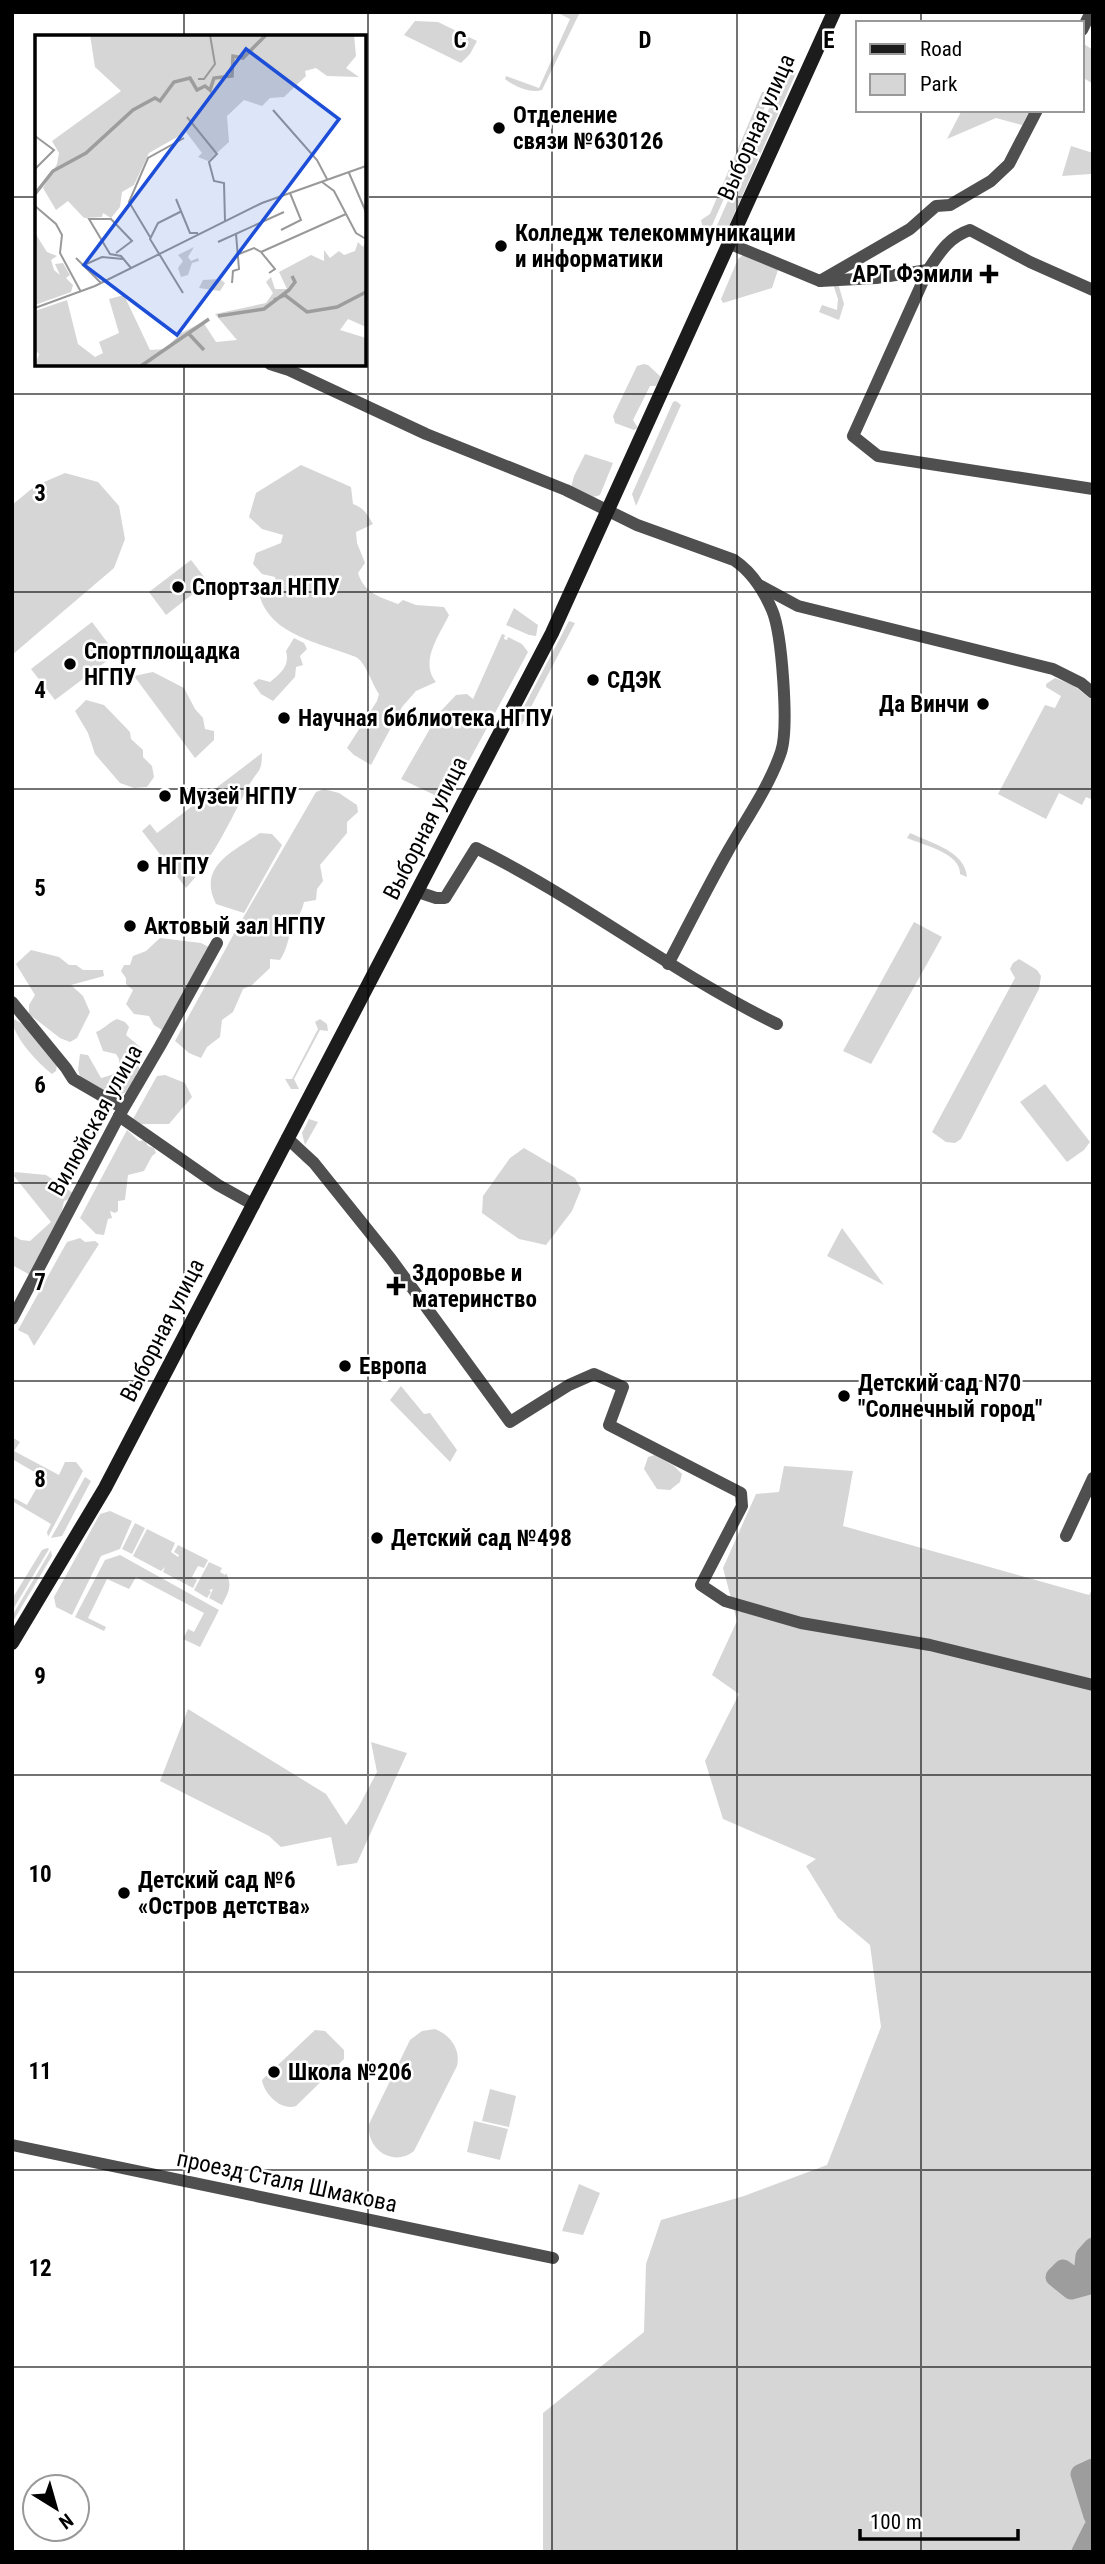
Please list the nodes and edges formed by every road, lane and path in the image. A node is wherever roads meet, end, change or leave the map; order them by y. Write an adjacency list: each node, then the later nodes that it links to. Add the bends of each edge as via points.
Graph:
1 (834, 12): 3 (main road, Выборная улица)
2 (1036, 112): 5 (street, via 1009,164 991,181 950,205 936,206 910,229)
3 (728, 243): 5 (street); 9 (main road, Выборная улица)
4 (928, 270): 5 (street); 6 (street, via 943,246 970,230); 8 (street, via 853,436 878,456)
5 (820, 281)
6 (1093, 290)
7 (278, 366): 9 (street)
8 (1093, 488)
9 (608, 512): 10 (street, via 734,560); 12 (main road, Выборная улица, via 552,634)
10 (759, 585): 11 (street, via 798,606 1053,669); 14 (street, via 776,627 784,741 766,786)
11 (1093, 693)
12 (418, 892): 14 (street, via 445,898 476,848); 18 (main road, Выборная улица)
13 (217, 943): 17 (street, Вилюйская улица)
14 (668, 964): 16 (street)
15 (12, 1002): 17 (street, via 73,1079)
16 (777, 1024)
17 (121, 1112): 19 (street, via 218,1185); 20 (street, Вилюйская улица)
18 (287, 1138): 19 (main road, Выборная улица); 24 (street, via 314,1163 391,1259 510,1422 594,1374 623,1387 609,1424 741,1493 741,1506 701,1585 725,1601 801,1623 930,1646)
19 (254, 1205): 23 (main road, Выборная улица, via 105,1488)
20 (12, 1319)
21 (1093, 1478): 22 (street)
22 (1066, 1536)
23 (12, 1643)
24 (1093, 1685)
25 (12, 2145): 26 (street, проезд Сталя Шмакова)
26 (553, 2258)

